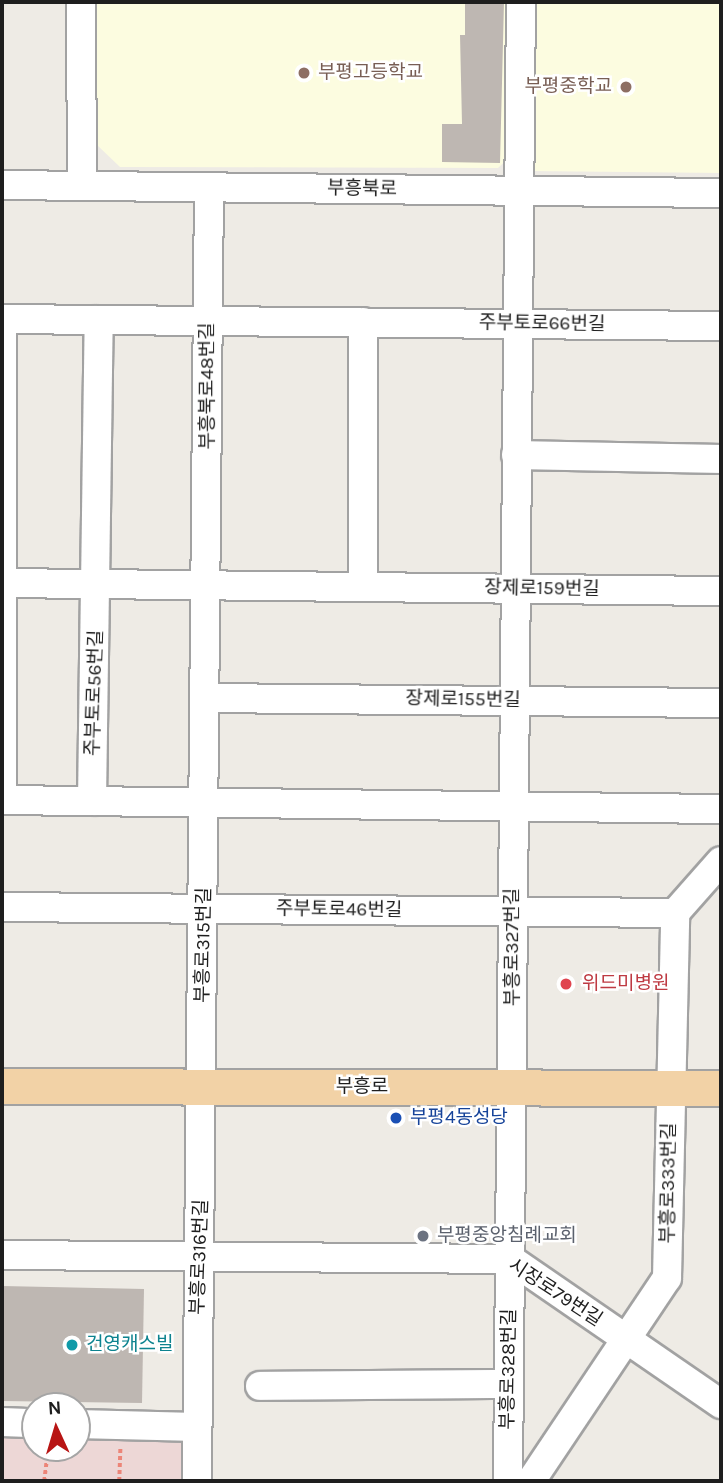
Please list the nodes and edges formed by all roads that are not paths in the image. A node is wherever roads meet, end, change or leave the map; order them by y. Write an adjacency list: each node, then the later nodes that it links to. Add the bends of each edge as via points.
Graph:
1 (81, 2): 4 (street)
2 (521, 2): 6 (street, 부흥로327번길)
3 (2, 185): 4 (street, 부흥북로)
4 (82, 186): 5 (street, 부흥북로)
5 (209, 187): 6 (street, 부흥북로); 10 (street, 부흥북로48번길)
6 (518, 191): 7 (street, 부흥북로); 12 (street, 부흥로327번길)
7 (721, 193)
8 (2, 319): 9 (street, 주부토로66번길); 14 (street, 주부토로66번길)
9 (99, 320): 10 (street, 주부토로66번길); 18 (street, 주부토로56번길)
10 (209, 321): 11 (street, 주부토로66번길); 19 (street, 부흥북로48번길)
11 (363, 322): 12 (street, 주부토로66번길); 20 (street)
12 (517, 324): 13 (street, 주부토로66번길); 15 (street, 부흥로327번길)
13 (721, 326)
14 (2, 451): 17 (street)
15 (516, 455): 16 (street); 21 (street, 부흥로327번길)
16 (721, 459)
17 (2, 583): 18 (street); 26 (street)
18 (98, 584): 19 (street); 27 (street, 주부토로56번길)
19 (206, 585): 20 (street, 장제로159번길); 23 (street, 부흥로315번길)
20 (363, 587): 21 (street, 장제로159번길)
21 (515, 589): 22 (street, 장제로159번길); 24 (street, 부흥로327번길)
22 (721, 591)
23 (205, 698): 24 (street, 장제로155번길); 28 (street, 부흥로315번길)
24 (515, 701): 25 (street, 장제로155번길); 29 (street, 부흥로327번길)
25 (721, 703)
26 (2, 800): 27 (street)
27 (92, 801): 28 (street)
28 (205, 803): 29 (street); 33 (street, 부흥로315번길)
29 (514, 807): 30 (street); 34 (street, 부흥로327번길)
30 (721, 809)
31 (721, 860): 35 (street)
32 (2, 907): 33 (street, 주부토로46번길)
33 (204, 909): 34 (street, 주부토로46번길); 37 (street, 부흥로315번길)
34 (513, 912): 35 (street, 주부토로46번길); 38 (street, 부흥로327번길)
35 (676, 913): 39 (street, 부흥로333번길)
36 (2, 1086): 37 (main road, 부흥로)
37 (202, 1087): 38 (main road, 부흥로); 42 (street, 부흥로316번길)
38 (512, 1088): 39 (main road, 부흥로); 43 (street, 부흥로328번길)
39 (672, 1088): 40 (main road, 부흥로); 44 (street, 부흥로333번길, via 667,1278)
40 (721, 1088)
41 (2, 1255): 42 (street, 시장로79번길)
42 (197, 1256): 43 (street, 시장로79번길); 51 (street, 부흥로316번길)
43 (510, 1259): 44 (street, 시장로79번길); 45 (street, 부흥로328번길)
44 (626, 1339): 47 (street, 시장로79번길); 54 (street, 부흥로333번길)
45 (509, 1384): 46 (street); 53 (street, 부흥로328번길)
46 (260, 1386)
47 (721, 1404)
48 (2, 1422): 49 (street)
49 (21, 1423)
50 (91, 1424): 51 (street)
51 (197, 1426): 52 (street, 부흥로316번길)
52 (197, 1481)
53 (508, 1481)
54 (531, 1481)

